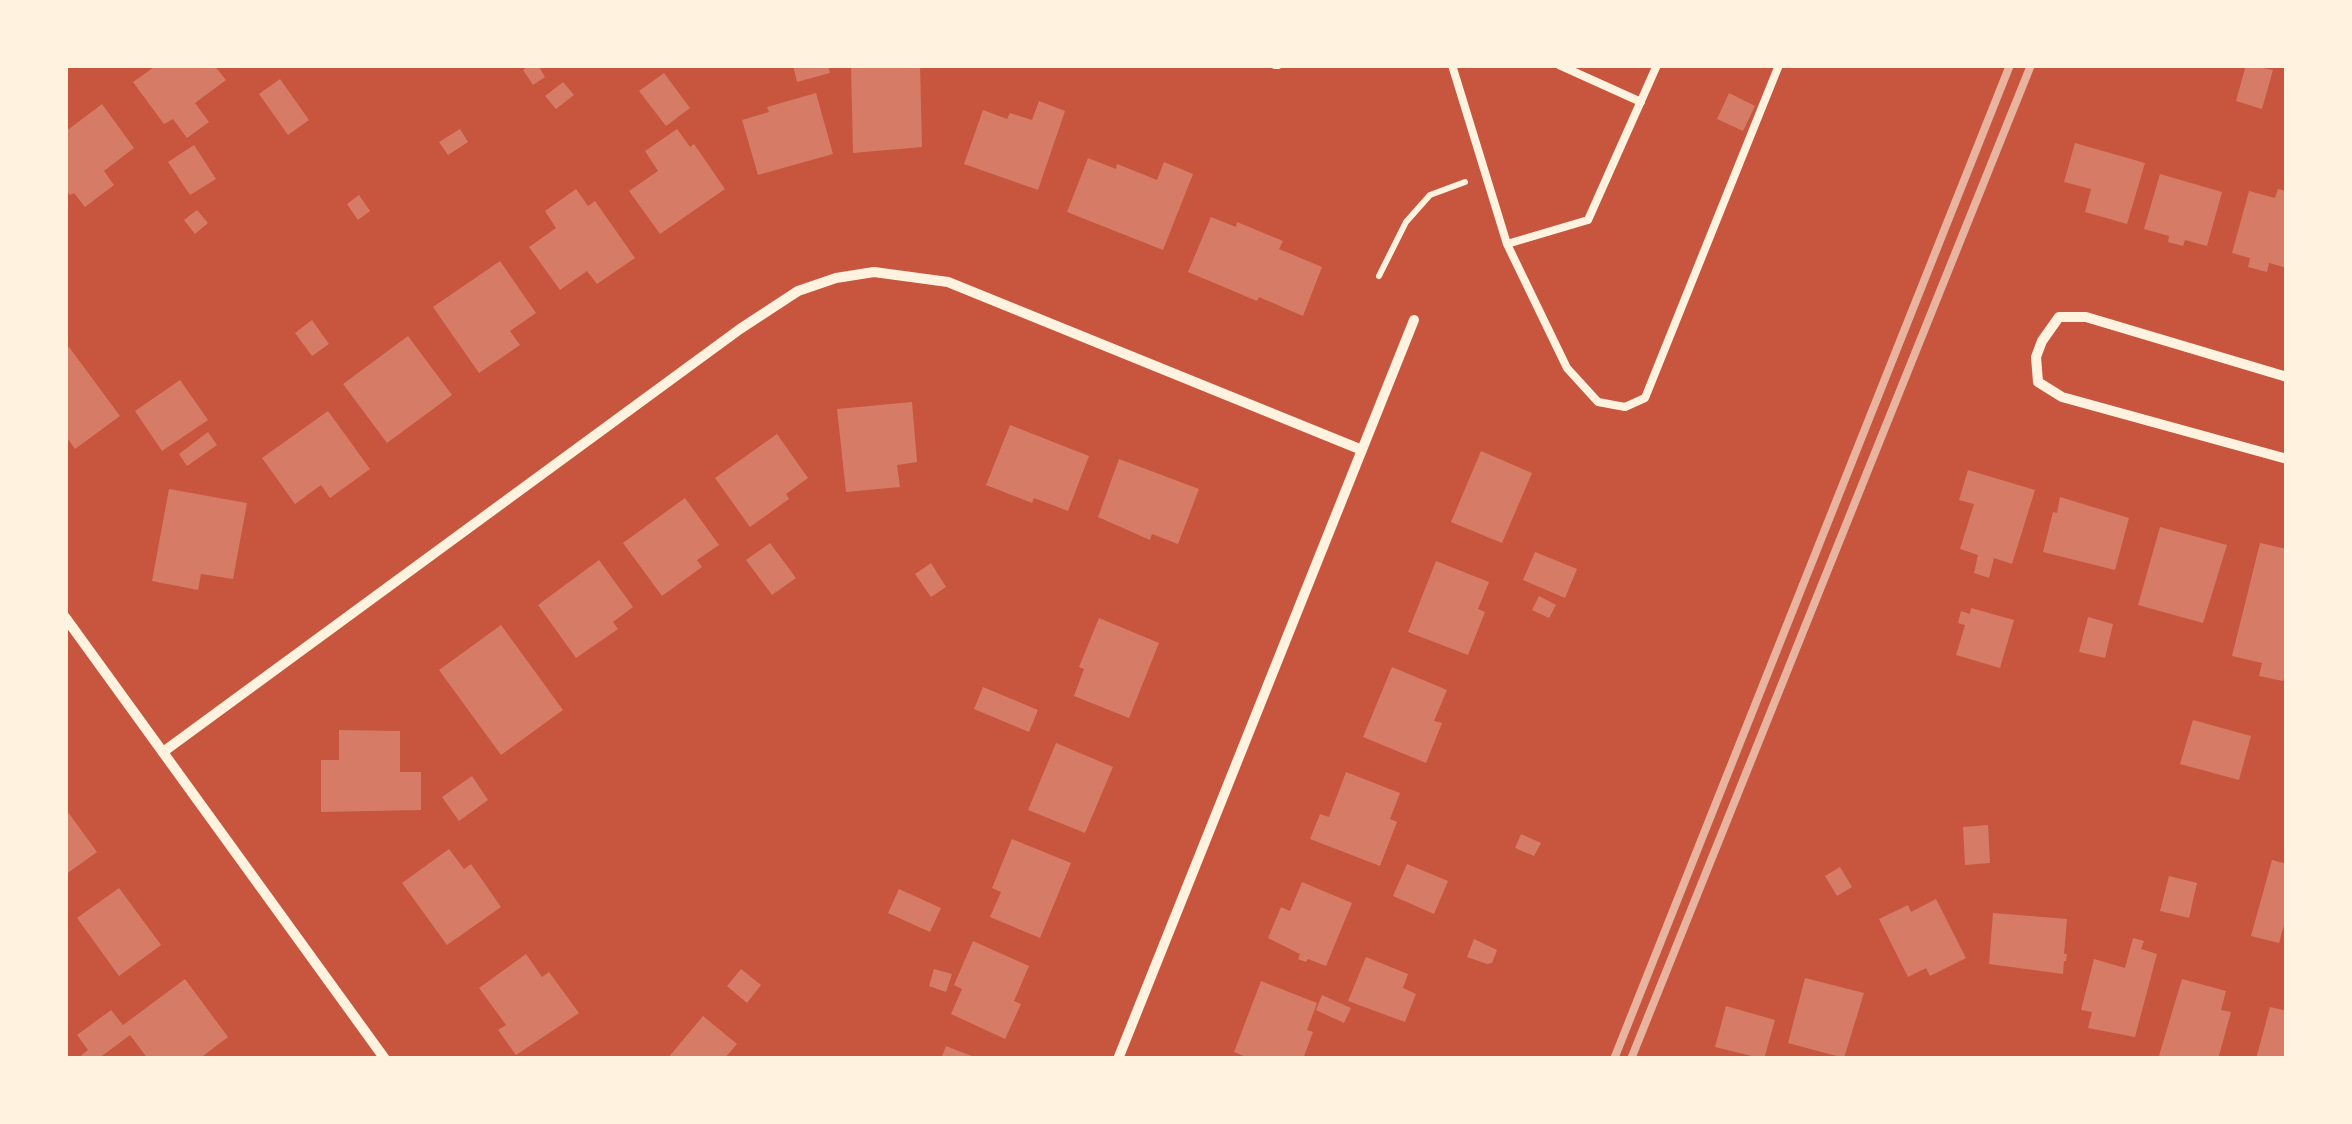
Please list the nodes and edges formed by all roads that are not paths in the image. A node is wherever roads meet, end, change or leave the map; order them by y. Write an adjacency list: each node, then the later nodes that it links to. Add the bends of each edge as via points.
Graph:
1 (1452, 65): 6 (lane)
2 (1559, 65): 5 (lane)
3 (1657, 65): 5 (lane)
4 (1778, 65): 6 (lane, via 1645,398 1626,406 1598,402 1567,368)
5 (1641, 102): 6 (lane, via 1588,220)
6 (1507, 244)
7 (1414, 320): 9 (street)
8 (2287, 377): 10 (street, via 2086,317 2059,317 2036,357 2038,382 2062,397)
9 (1362, 450): 12 (street, via 948,282 874,272 836,278 798,292 740,329); 14 (street)
10 (2287, 459)
11 (65, 617): 12 (street)
12 (163, 752): 13 (street)
13 (385, 1059)
14 (1118, 1059)

